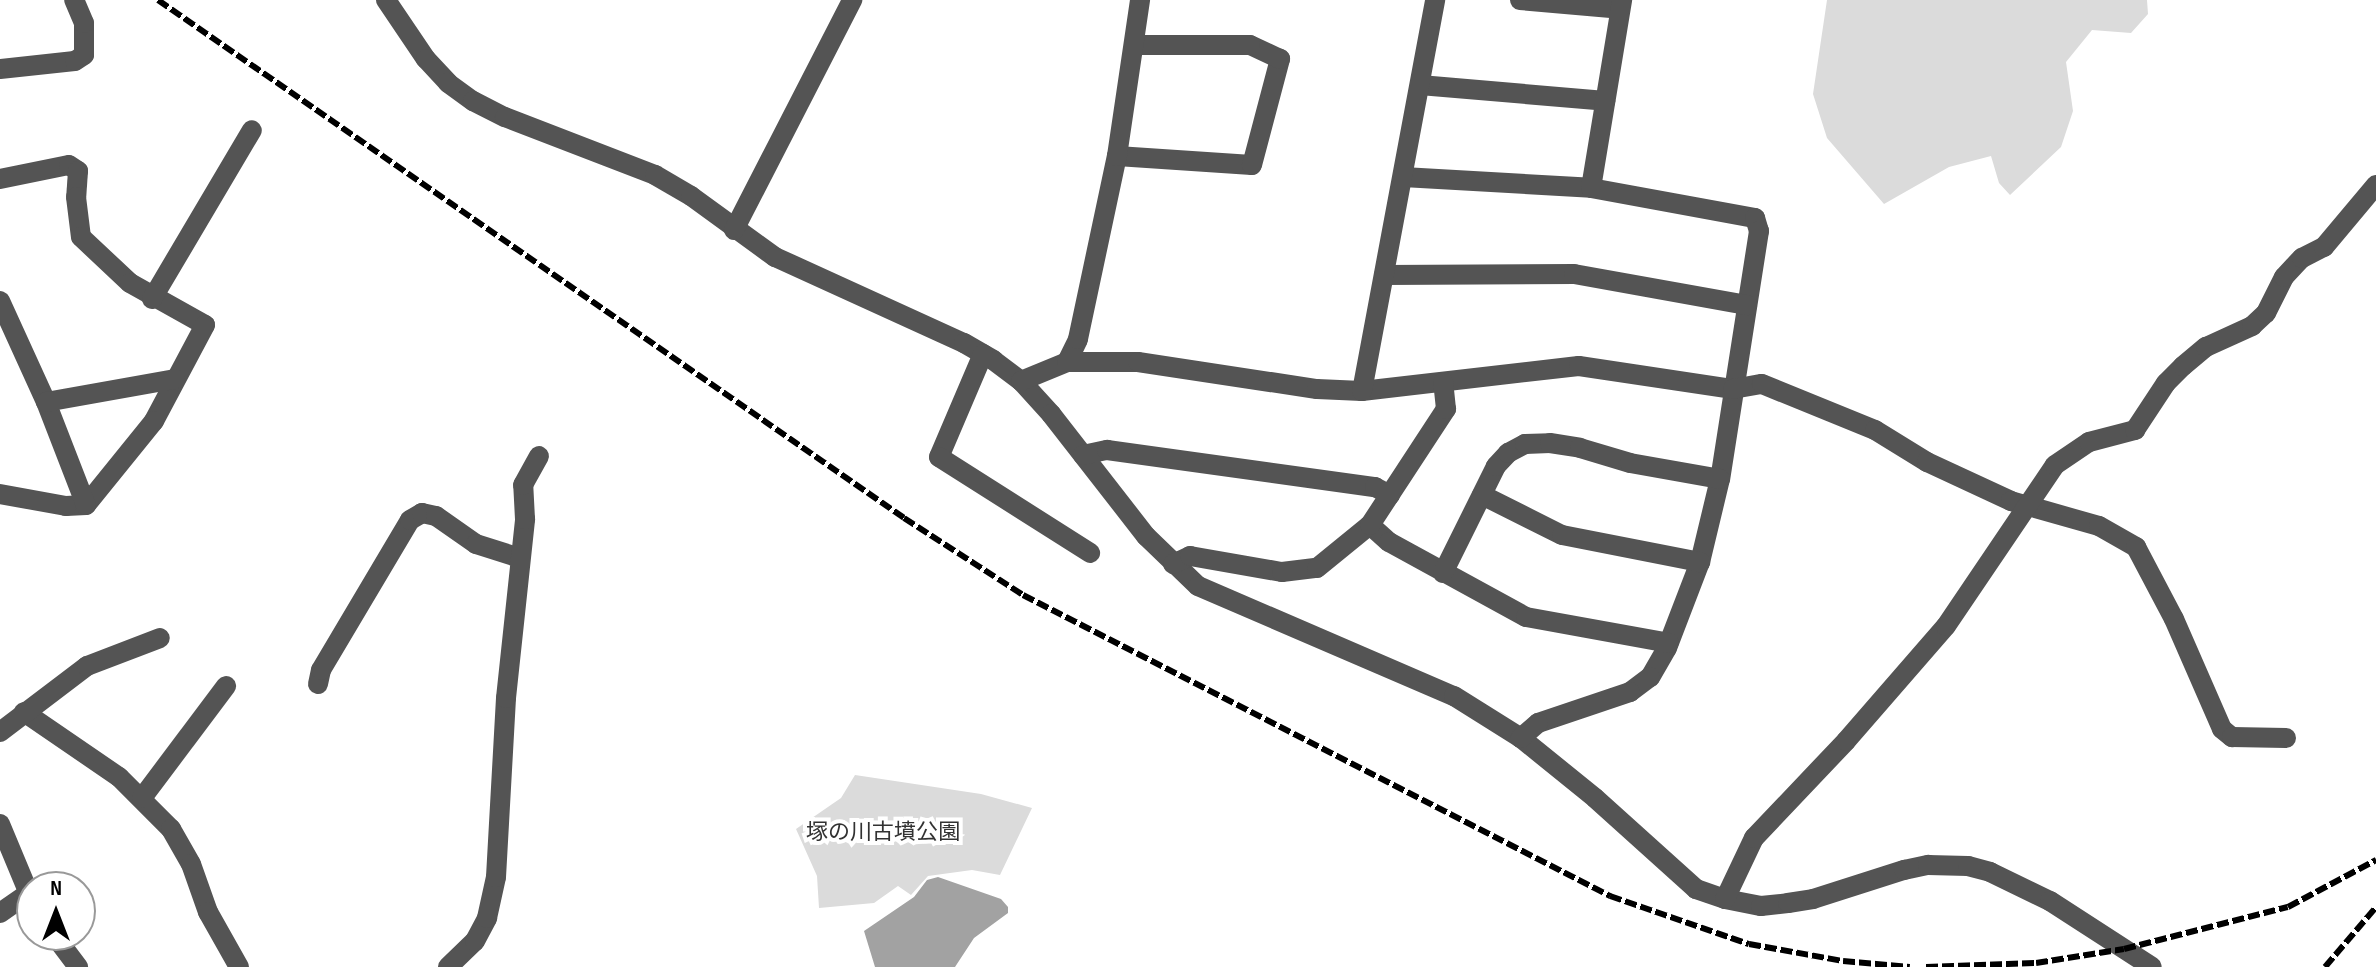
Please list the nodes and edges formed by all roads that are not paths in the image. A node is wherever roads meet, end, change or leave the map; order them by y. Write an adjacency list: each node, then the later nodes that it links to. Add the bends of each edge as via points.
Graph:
1 (74, 0): 9 (street, via 84,23 84,55 75,61)
2 (386, 0): 18 (street, via 426,59 473,101 655,175)
3 (852, 0): 18 (street)
4 (1140, 0): 8 (street)
5 (1435, 0): 10 (street)
6 (1520, 0): 7 (street)
7 (1621, 5): 11 (street)
8 (1135, 45): 13 (street); 13 (street, via 1250,45 1280,59 1252,165)
9 (0, 69)
10 (1420, 85): 11 (street); 14 (street)
11 (1605, 101): 17 (street)
12 (252, 130): 20 (street)
13 (1117, 156): 25 (street, via 1078,339)
14 (1403, 177): 17 (street); 19 (street)
15 (0, 179): 20 (street, via 69,165 78,171 81,237)
16 (2376, 185): 39 (street, via 2324,247 2302,258 2284,277 2266,313 2252,326 2206,347 2183,366 2135,430 2089,442 2066,455)
17 (1591, 188): 22 (street, via 1755,218 1759,231)
18 (734, 230): 24 (street, via 775,257)
19 (1384, 275): 22 (street, via 1574,274); 30 (street)
20 (152, 299): 26 (street, via 205,325)
21 (0, 301): 23 (street)
22 (1747, 305): 29 (street)
23 (5, 322): 31 (street)
24 (983, 354): 27 (street); 41 (street, via 939,457)
25 (1067, 362): 27 (street); 30 (street, via 1138,362)
26 (175, 379): 31 (street); 38 (street, via 154,421)
27 (1021, 381): 32 (street)
28 (1443, 382): 29 (street, via 1579,366); 30 (street); 36 (street, via 1446,409)
29 (1733, 389): 34 (street); 39 (street, via 1762,384 1875,430 1927,462)
30 (1362, 391)
31 (46, 402): 38 (street)
32 (1083, 455): 36 (street, via 1107,450 1375,487); 44 (street)
33 (539, 456): 42 (street, via 523,485)
34 (1720, 479): 37 (street, via 1580,448 1525,444 1496,466); 43 (street)
35 (0, 494): 38 (street)
36 (1390, 495): 40 (street)
37 (1482, 495): 43 (street, via 1562,535); 45 (street)
38 (86, 505)
39 (2028, 507): 53 (street, via 2099,526 2136,547 2222,729 2232,737); 57 (street, via 1946,626 1754,838)
40 (1370, 525): 44 (street, via 1317,568 1302,572 1190,556); 45 (street)
41 (1090, 553)
42 (520, 558): 48 (street, via 476,544 436,516 422,513 410,520 321,670); 59 (street, via 496,877 487,918 475,941)
43 (1700, 562): 47 (street)
44 (1173, 564): 52 (street, via 1221,598 1403,672)
45 (1443, 573): 47 (street, via 1526,617)
46 (160, 638): 50 (street, via 87,666)
47 (1669, 643): 52 (street, via 1650,677 1630,692 1538,723)
48 (318, 684)
49 (226, 686): 54 (street)
50 (24, 712): 51 (street); 54 (street)
51 (0, 732)
52 (1521, 738): 57 (street, via 1696,889)
53 (2286, 738)
54 (142, 798): 58 (street, via 178,840 208,912)
55 (0, 824): 56 (street)
56 (19, 871)
57 (1725, 899): 60 (street, via 1761,906 1788,903 1928,865 1968,866 2050,901)
58 (239, 967)
59 (448, 967)
60 (2152, 967)

